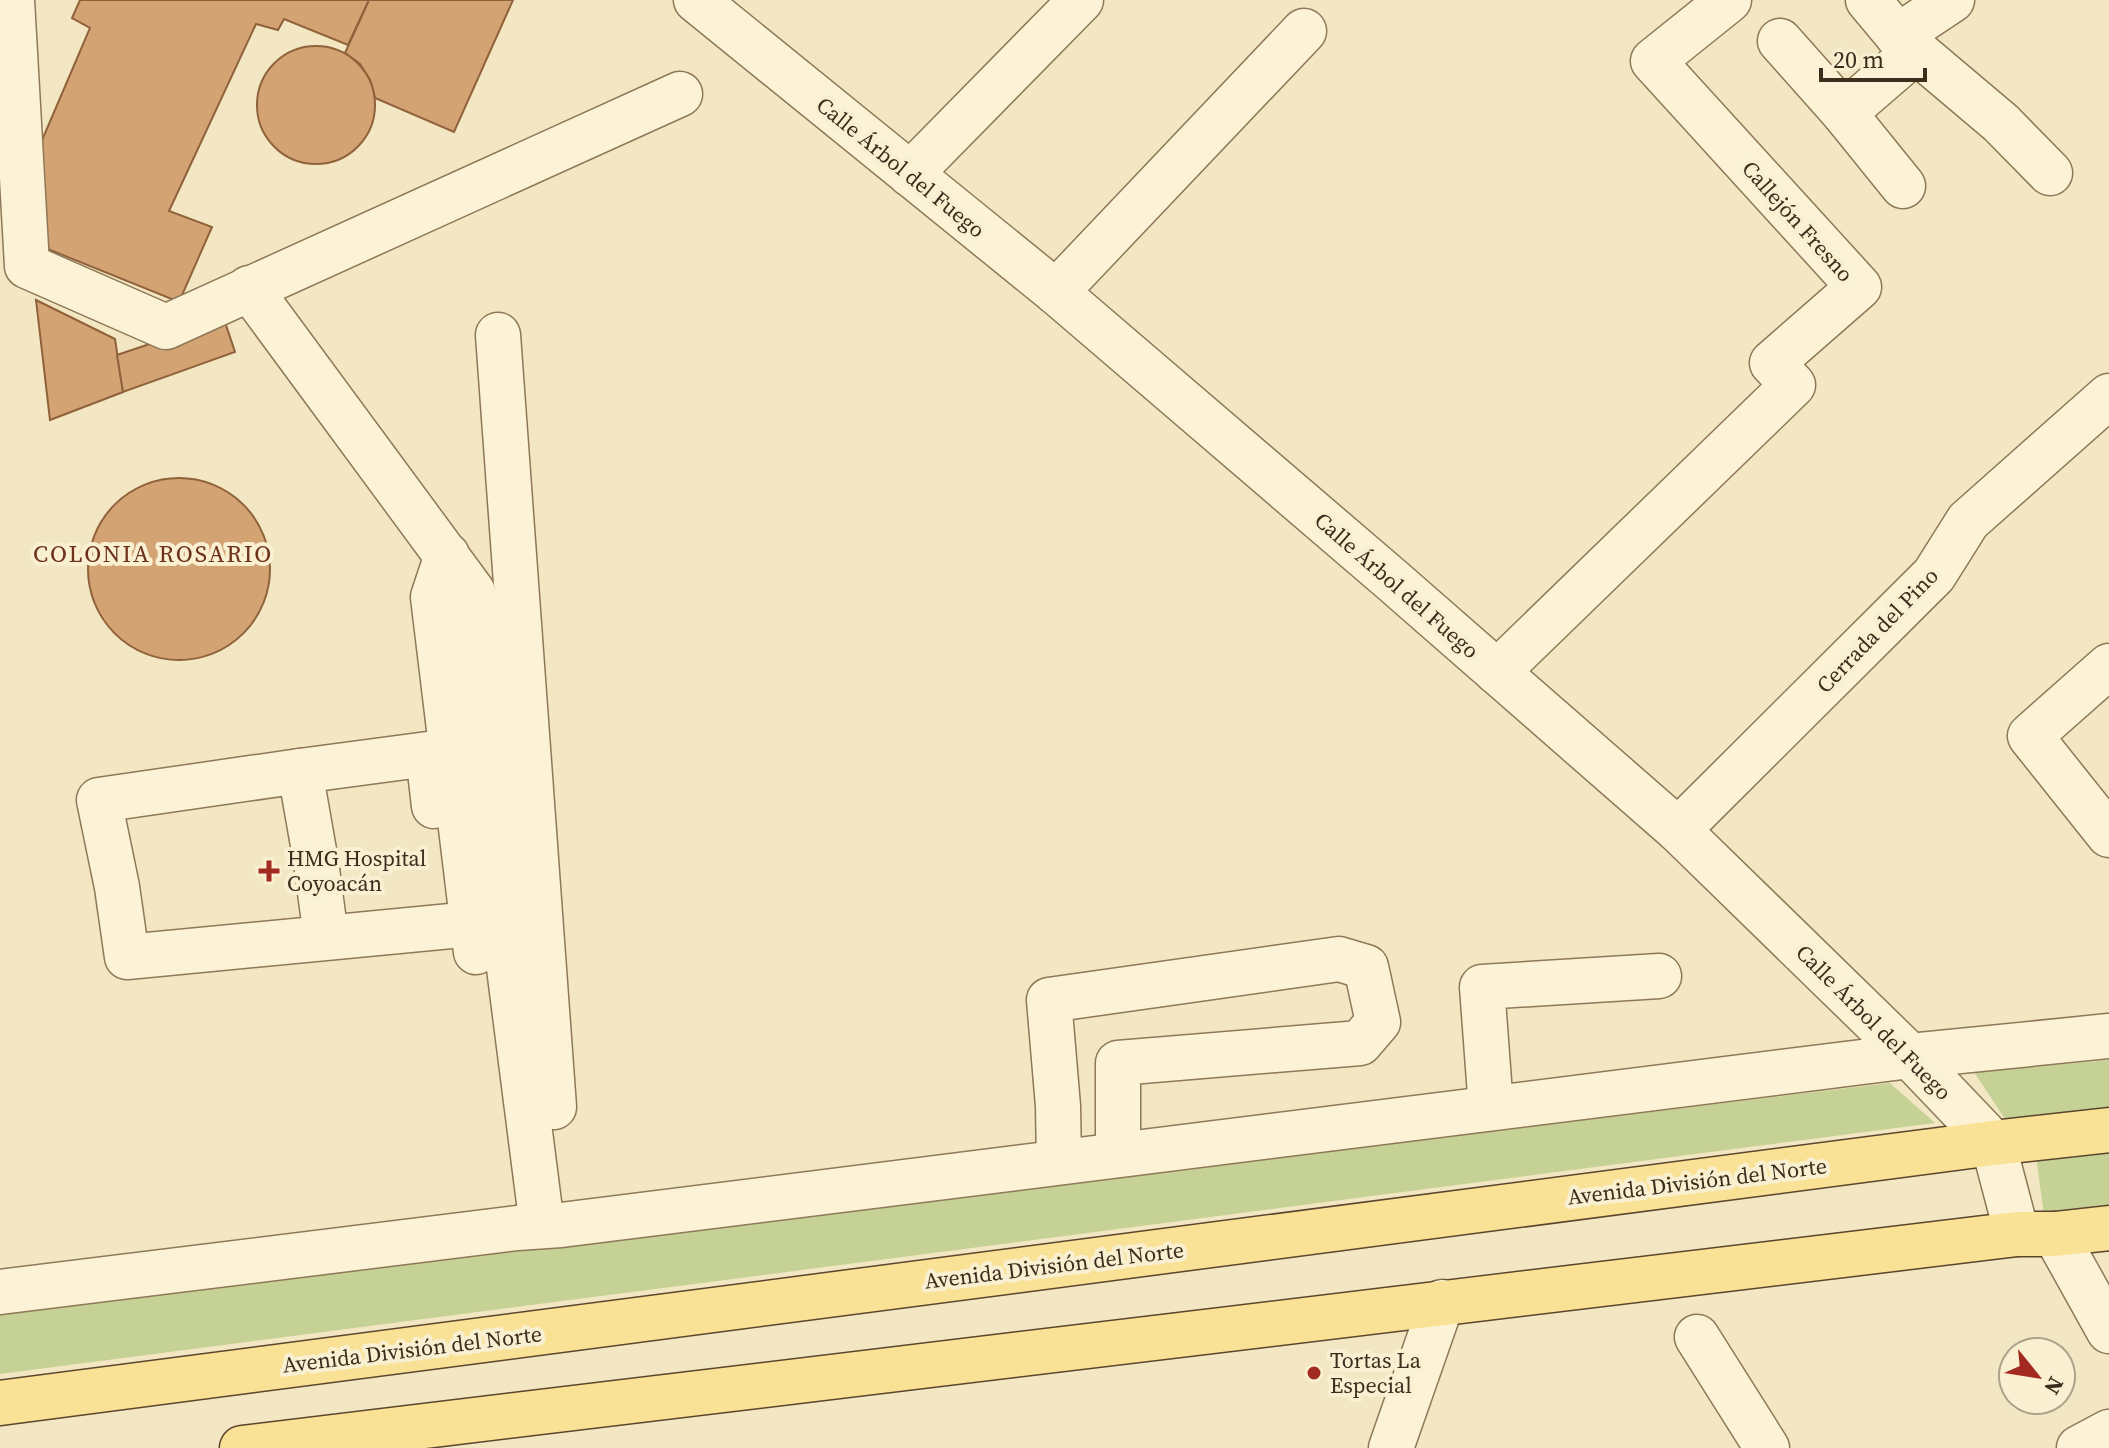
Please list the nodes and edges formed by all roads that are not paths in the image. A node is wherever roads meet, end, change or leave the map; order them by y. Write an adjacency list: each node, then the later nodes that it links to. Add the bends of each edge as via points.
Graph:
1 (12, 0): 15 (street, via 27,266 166,327)
2 (696, 0): 13 (street, Calle Árbol del Fuego)
3 (1081, 0): 13 (street)
4 (1729, 0): 20 (street, Callejón Fresno, via 1653,61 1859,287 1772,363 1793,385)
5 (1868, 0): 9 (street)
6 (1952, 0): 9 (street)
7 (1304, 31): 16 (street)
8 (1780, 41): 11 (street)
9 (1907, 43): 11 (street); 12 (street, via 2001,123)
10 (680, 94): 15 (street)
11 (1844, 113): 14 (street)
12 (2050, 173)
13 (910, 174): 16 (street, Calle Árbol del Fuego)
14 (1903, 186)
15 (249, 288): 24 (street, via 447,555 433,597)
16 (1056, 292): 20 (street, Calle Árbol del Fuego)
17 (498, 335): 34 (street)
18 (2109, 396): 22 (street, Cerrada del Pino, via 1968,521 1934,575)
19 (2109, 666): 23 (street, via 2030,736)
20 (1497, 672): 22 (street, Calle Árbol del Fuego)
21 (300, 771): 24 (street, via 428,754); 25 (street); 25 (street, via 99,800 127,957)
22 (1678, 830): 28 (street, Calle Árbol del Fuego)
23 (2109, 835)
24 (475, 924): 25 (street); 34 (street)
25 (326, 937)
26 (1659, 976): 29 (street, via 1482,987)
27 (2109, 1036): 28 (street)
28 (1910, 1056): 29 (street); 31 (street, Calle Árbol del Fuego)
29 (1491, 1108): 32 (street)
30 (2109, 1130): 31 (main road, Avenida División del Norte)
31 (1993, 1143): 36 (street, Calle Árbol del Fuego); 41 (main road, Avenida División del Norte)
32 (1118, 1155): 33 (street); 33 (street, via 1118,1063 1360,1043 1378,1022 1366,967 1339,959 1049,1000)
33 (1059, 1162): 34 (street)
34 (540, 1226): 37 (street)
35 (2109, 1228): 36 (main road)
36 (2036, 1234): 38 (main road); 39 (street, Calle Árbol del Fuego)
37 (0, 1292)
38 (1442, 1302): 43 (main road); 44 (street)
39 (2109, 1331)
40 (1697, 1337): 45 (street)
41 (0, 1403)
42 (2109, 1432): 46 (street)
43 (242, 1448)
44 (1391, 1448)
45 (1767, 1448)
46 (2079, 1448)

